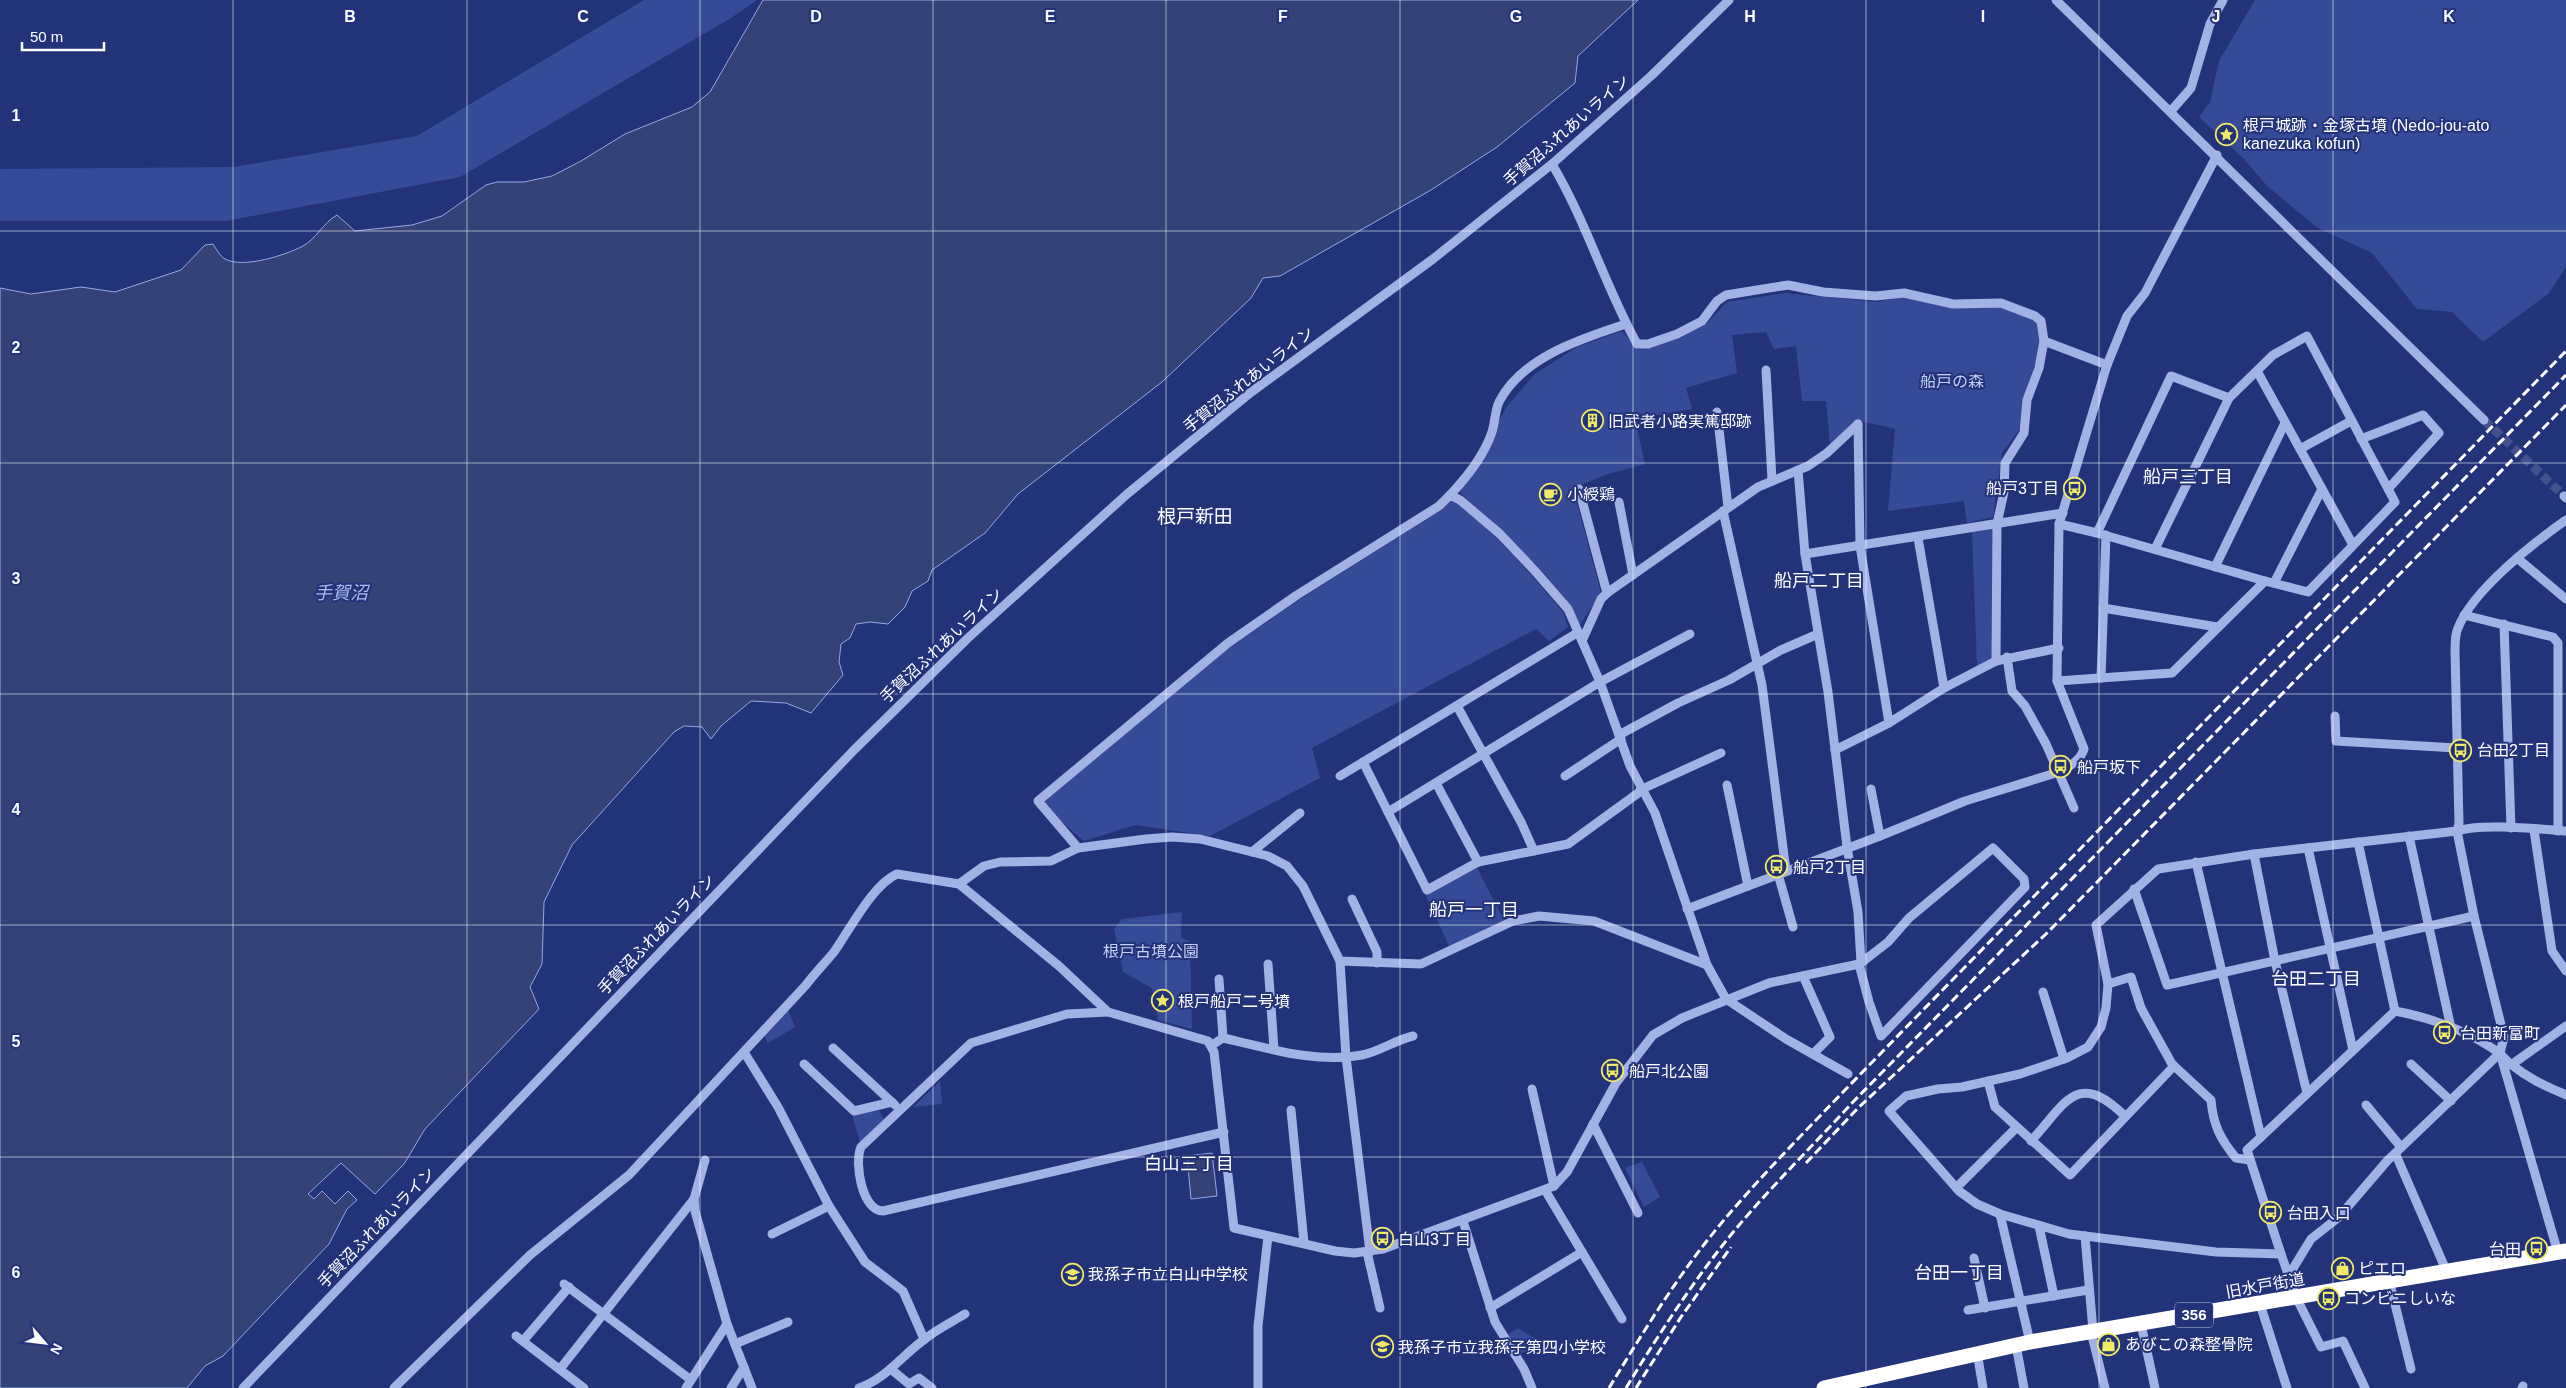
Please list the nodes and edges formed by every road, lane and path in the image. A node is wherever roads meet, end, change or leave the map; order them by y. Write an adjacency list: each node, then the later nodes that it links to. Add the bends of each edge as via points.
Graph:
1 (1729, 0): 6 (street, 手賀沼ふれあいライン, via 1651,76)
2 (2056, 0): 4 (street)
3 (2223, 0): 4 (street, via 2213,16 2194,82)
4 (2171, 111): 5 (street)
5 (2217, 155): 9 (street, via 2145,293 2127,316); 14 (street)
6 (1552, 164): 7 (street, via 1567,189); 202 (street, 手賀沼ふれあいライン, via 1433,259 1243,399 1126,495 968,638 854,750)
7 (1626, 324): 8 (street, via 1637,344 1648,344 1702,321 1726,295 1788,285 1823,292 1876,296 1904,293 1954,304 2001,303 2041,321); 24 (street, via 1576,340 1529,368 1511,385 1498,404 1487,445 1471,472)
8 (2044, 341): 9 (street); 29 (street, via 2039,368 2027,400 2024,433 2006,462)
9 (2107, 365): 27 (street)
10 (1766, 370): 20 (street)
11 (2257, 371): 12 (street); 15 (street, via 2273,355 2307,336); 16 (street)
12 (2229, 398): 31 (street, via 2171,376); 35 (street)
13 (1717, 412): 26 (street)
14 (2484, 420)
15 (2352, 421): 17 (street); 18 (street)
16 (2285, 423): 18 (street); 38 (street)
17 (2361, 439): 23 (street); 23 (street, via 2423,415 2439,433)
18 (2300, 449): 22 (street)
19 (1798, 470): 20 (street); 33 (street, via 1827,453 1858,424); 36 (street)
20 (1772, 480): 26 (street)
21 (1579, 489): 42 (street)
22 (2322, 489): 34 (street); 41 (street)
23 (2388, 489): 34 (street, via 2395,502)
24 (1450, 495): 48 (street, via 1500,534 1534,570 1568,609); 88 (street, via 1439,506 1297,595 1228,643 1038,801)
25 (1619, 502): 39 (street)
26 (1726, 509): 39 (street); 55 (street)
27 (2063, 512): 29 (street); 30 (street)
28 (2566, 520): 37 (street, via 2528,546)
29 (1997, 524): 32 (street); 54 (street)
30 (2059, 524): 31 (street); 52 (street)
31 (2102, 534): 35 (street); 44 (street)
32 (1918, 538): 33 (street); 59 (street)
33 (1860, 546): 36 (street); 63 (street)
34 (2353, 546): 41 (street, via 2308,592)
35 (2155, 549): 38 (street)
36 (1805, 554): 50 (street)
37 (2518, 558): 43 (street); 45 (street)
38 (2215, 567): 40 (street)
39 (1633, 575): 42 (street)
40 (2265, 581): 41 (street); 47 (street)
41 (2274, 583)
42 (1607, 593): 51 (street, via 1601,599)
43 (2566, 599)
44 (2103, 608): 47 (street); 56 (street)
45 (2464, 615): 46 (street); 65 (street, via 2457,630 2454,651)
46 (2504, 624): 60 (street, via 2553,637 2558,643); 80 (street)
47 (2217, 627): 56 (street, via 2172,673)
48 (1577, 633): 51 (street); 61 (street)
49 (1690, 634): 58 (street)
50 (1818, 634): 55 (street); 66 (street)
51 (1582, 641): 58 (street)
52 (2058, 648): 53 (street); 57 (street)
53 (2007, 657): 54 (street); 70 (street, via 2012,691 2025,706)
54 (1996, 661): 59 (street)
55 (1757, 664): 64 (street); 95 (street, via 1768,723)
56 (2101, 678): 57 (street)
57 (2057, 681): 70 (street, via 2084,749 2077,761)
58 (1600, 682): 64 (street); 68 (street)
59 (1944, 688): 63 (street)
60 (2562, 688): 83 (street)
61 (1457, 706): 68 (street); 69 (street)
62 (2335, 716): 65 (street, via 2336,741)
63 (1889, 723): 66 (street)
64 (1620, 737): 72 (street); 76 (street)
65 (2456, 748): 82 (street)
66 (1835, 750): 87 (street)
67 (1721, 753): 76 (street)
68 (1483, 754): 73 (street); 90 (street)
69 (1363, 762): 71 (street); 78 (street)
70 (2059, 772): 77 (street); 84 (street, via 1965,801)
71 (1340, 776)
72 (1565, 776)
73 (1436, 783): 78 (street); 93 (street)
74 (1727, 785): 97 (street)
75 (1870, 789): 84 (street)
76 (1641, 790): 90 (street, via 1568,844); 100 (street, via 1655,813)
77 (2074, 808)
78 (1388, 812): 93 (street, via 1426,890)
79 (1300, 813): 91 (street)
80 (2511, 828): 81 (street); 82 (street)
81 (2534, 830): 83 (street); 112 (street, via 2552,951)
82 (2457, 831): 85 (street); 101 (street)
83 (2562, 831)
84 (1880, 836): 87 (street)
85 (2409, 836): 86 (street); 102 (street)
86 (2358, 842): 89 (street); 104 (street)
87 (1847, 847): 95 (street); 110 (street, via 1858,912)
88 (1078, 848): 91 (street, via 1172,837 1200,839); 96 (street, via 1051,861 992,863)
89 (2308, 848): 92 (street); 105 (street)
90 (1534, 851): 93 (street)
91 (1252, 852): 106 (street, via 1276,860 1293,873 1303,886)
92 (2254, 854): 94 (street); 107 (street)
93 (1478, 862)
94 (2196, 862): 98 (street, via 2158,869); 113 (street)
95 (1782, 872): 97 (street); 103 (street)
96 (959, 884): 120 (street, via 1059,966); 129 (street, via 906,874 894,875 866,902 832,954 806,985)
97 (1748, 886): 100 (street)
98 (2134, 889): 113 (street, via 2167,985); 116 (street, via 2096,925)
99 (1352, 899): 108 (street, via 1377,952)
100 (1687, 909): 111 (street)
101 (2474, 916): 102 (street); 130 (street, via 2504,1037)
102 (2428, 926): 104 (street); 122 (street)
103 (1793, 927)
104 (2379, 937): 105 (street); 119 (street)
105 (2330, 948): 107 (street); 128 (street)
106 (1340, 961): 108 (street); 132 (street)
107 (2275, 961): 113 (street); 142 (street)
108 (1377, 963): 111 (street, via 1421,964 1513,921 1540,916 1594,921)
109 (1268, 964): 127 (street)
110 (1860, 964): 110 (street, via 1993,848 2024,879 2024,887 1881,1036); 114 (street)
111 (1707, 965): 118 (street)
112 (2566, 971)
113 (2222, 973): 152 (street)
114 (1803, 976): 118 (street, via 1769,983); 131 (street, via 1830,1037)
115 (1219, 979): 124 (street)
116 (2108, 984): 133 (street, via 2102,1027 2088,1047); 137 (street, via 2131,977 2141,1008)
117 (2043, 992): 133 (street)
118 (1726, 999): 131 (street); 149 (street, via 1682,1018 1653,1036 1616,1083)
119 (2395, 1011): 122 (street, via 2424,1016); 128 (street)
120 (1108, 1012): 125 (street, via 1203,1038); 147 (street, via 1067,1014 971,1044)
121 (2566, 1026): 136 (street)
122 (2451, 1028): 130 (street)
123 (1413, 1036): 132 (street, via 1369,1053)
124 (1223, 1038): 125 (street); 127 (street)
125 (1212, 1045): 151 (street)
126 (833, 1048): 144 (street)
127 (1274, 1049): 132 (street, via 1316,1057)
128 (2353, 1050): 142 (street)
129 (744, 1052): 160 (street, via 778,1107); 203 (street, via 629,1175 530,1255)
130 (2500, 1053): 136 (street); 143 (street); 171 (street)
131 (1813, 1054): 138 (street)
132 (1346, 1057): 169 (street)
133 (2064, 1059): 139 (street)
134 (804, 1064): 144 (street, via 854,1111)
135 (2411, 1064): 143 (street)
136 (2511, 1065): 141 (street, via 2540,1085)
137 (2174, 1066): 148 (street); 156 (street, via 2210,1100 2213,1122 2221,1140 2236,1158)
138 (1848, 1074)
139 (1988, 1081): 150 (street, via 1995,1107); 158 (street, via 1906,1096 1889,1111)
140 (1532, 1089): 157 (street)
141 (2564, 1092)
142 (2307, 1093): 152 (street)
143 (2451, 1101): 154 (street)
144 (892, 1102): 147 (street)
145 (2366, 1105): 154 (street)
146 (1291, 1110): 168 (street)
147 (901, 1111): 151 (street, via 861,1147 859,1153 867,1202 879,1211)
148 (2125, 1116): 153 (street, via 2100,1094 2079,1092); 153 (street, via 2070,1176)
149 (1593, 1124): 157 (street, via 1567,1172); 161 (street)
150 (2016, 1128): 153 (street); 158 (street)
151 (1224, 1132): 166 (street, via 1234,1228)
152 (2260, 1137): 156 (street, via 2247,1150)
153 (2030, 1141)
154 (2398, 1151): 174 (street); 175 (street, via 2339,1217 2311,1239)
155 (705, 1160): 159 (street)
156 (2250, 1160): 172 (street)
157 (1550, 1188): 163 (street); 170 (street)
158 (1956, 1188): 162 (street, via 1977,1204)
159 (694, 1199): 186 (street); 190 (street)
160 (829, 1206): 165 (street); 193 (street, via 865,1262 903,1292)
161 (1638, 1213)
162 (2000, 1214): 164 (street); 180 (street)
163 (1463, 1221): 169 (street); 183 (street)
164 (2039, 1226): 167 (street); 178 (street)
165 (772, 1234)
166 (1268, 1236): 168 (street); 209 (street, via 1258,1326)
167 (2085, 1236): 172 (street, via 2216,1252); 177 (street)
168 (1304, 1243): 169 (street, via 1335,1251)
169 (1369, 1252): 182 (street)
170 (1582, 1252): 183 (street); 188 (street)
171 (2562, 1252): 174 (highway, 旧水戸街道 / 356)
172 (2281, 1254): 175 (street)
173 (1974, 1258): 184 (street)
174 (2446, 1270): 176 (highway, 旧水戸街道 / 356)
175 (2288, 1275): 179 (street)
176 (2388, 1280): 179 (highway, 旧水戸街道 / 356); 199 (street)
177 (2088, 1290): 178 (street); 192 (street)
178 (2054, 1296): 180 (street)
179 (2296, 1297): 181 (highway, 旧水戸街道 / 356); 217 (street, via 2321,1347 2343,1341)
180 (2020, 1302): 184 (street); 195 (street)
181 (2260, 1304): 191 (highway, 旧水戸街道 / 356); 216 (street)
182 (1380, 1308)
183 (1490, 1308): 210 (street)
184 (1985, 1308): 185 (street)
185 (1968, 1310)
186 (604, 1313): 198 (street); 198 (street, via 566,1286 520,1339); 201 (street)
187 (965, 1314): 193 (street)
188 (1622, 1319)
189 (788, 1322): 194 (street)
190 (727, 1324): 194 (street); 201 (street)
191 (2141, 1324): 192 (highway, 旧水戸街道 / 356); 215 (street)
192 (2092, 1332): 195 (highway, 旧水戸街道 / 356); 214 (street)
193 (924, 1339): 200 (street)
194 (735, 1344): 197 (street)
195 (2024, 1344): 196 (highway, 旧水戸街道 / 356); 213 (street)
196 (1977, 1352): 211 (highway, 旧水戸街道 / 356); 212 (street)
197 (744, 1368): 205 (street); 206 (street)
198 (560, 1369): 204 (street)
199 (2410, 1369)
200 (892, 1370): 207 (street); 208 (street, via 908,1384 919,1378)
201 (688, 1384)
202 (243, 1388)
203 (394, 1388)
204 (584, 1388)
205 (731, 1388)
206 (752, 1388)
207 (859, 1388)
208 (932, 1388)
209 (1258, 1388)
210 (1532, 1388)
211 (1824, 1388)
212 (1983, 1388)
213 (2024, 1388)
214 (2105, 1388)
215 (2155, 1388)
216 (2287, 1388)
217 (2365, 1388)

